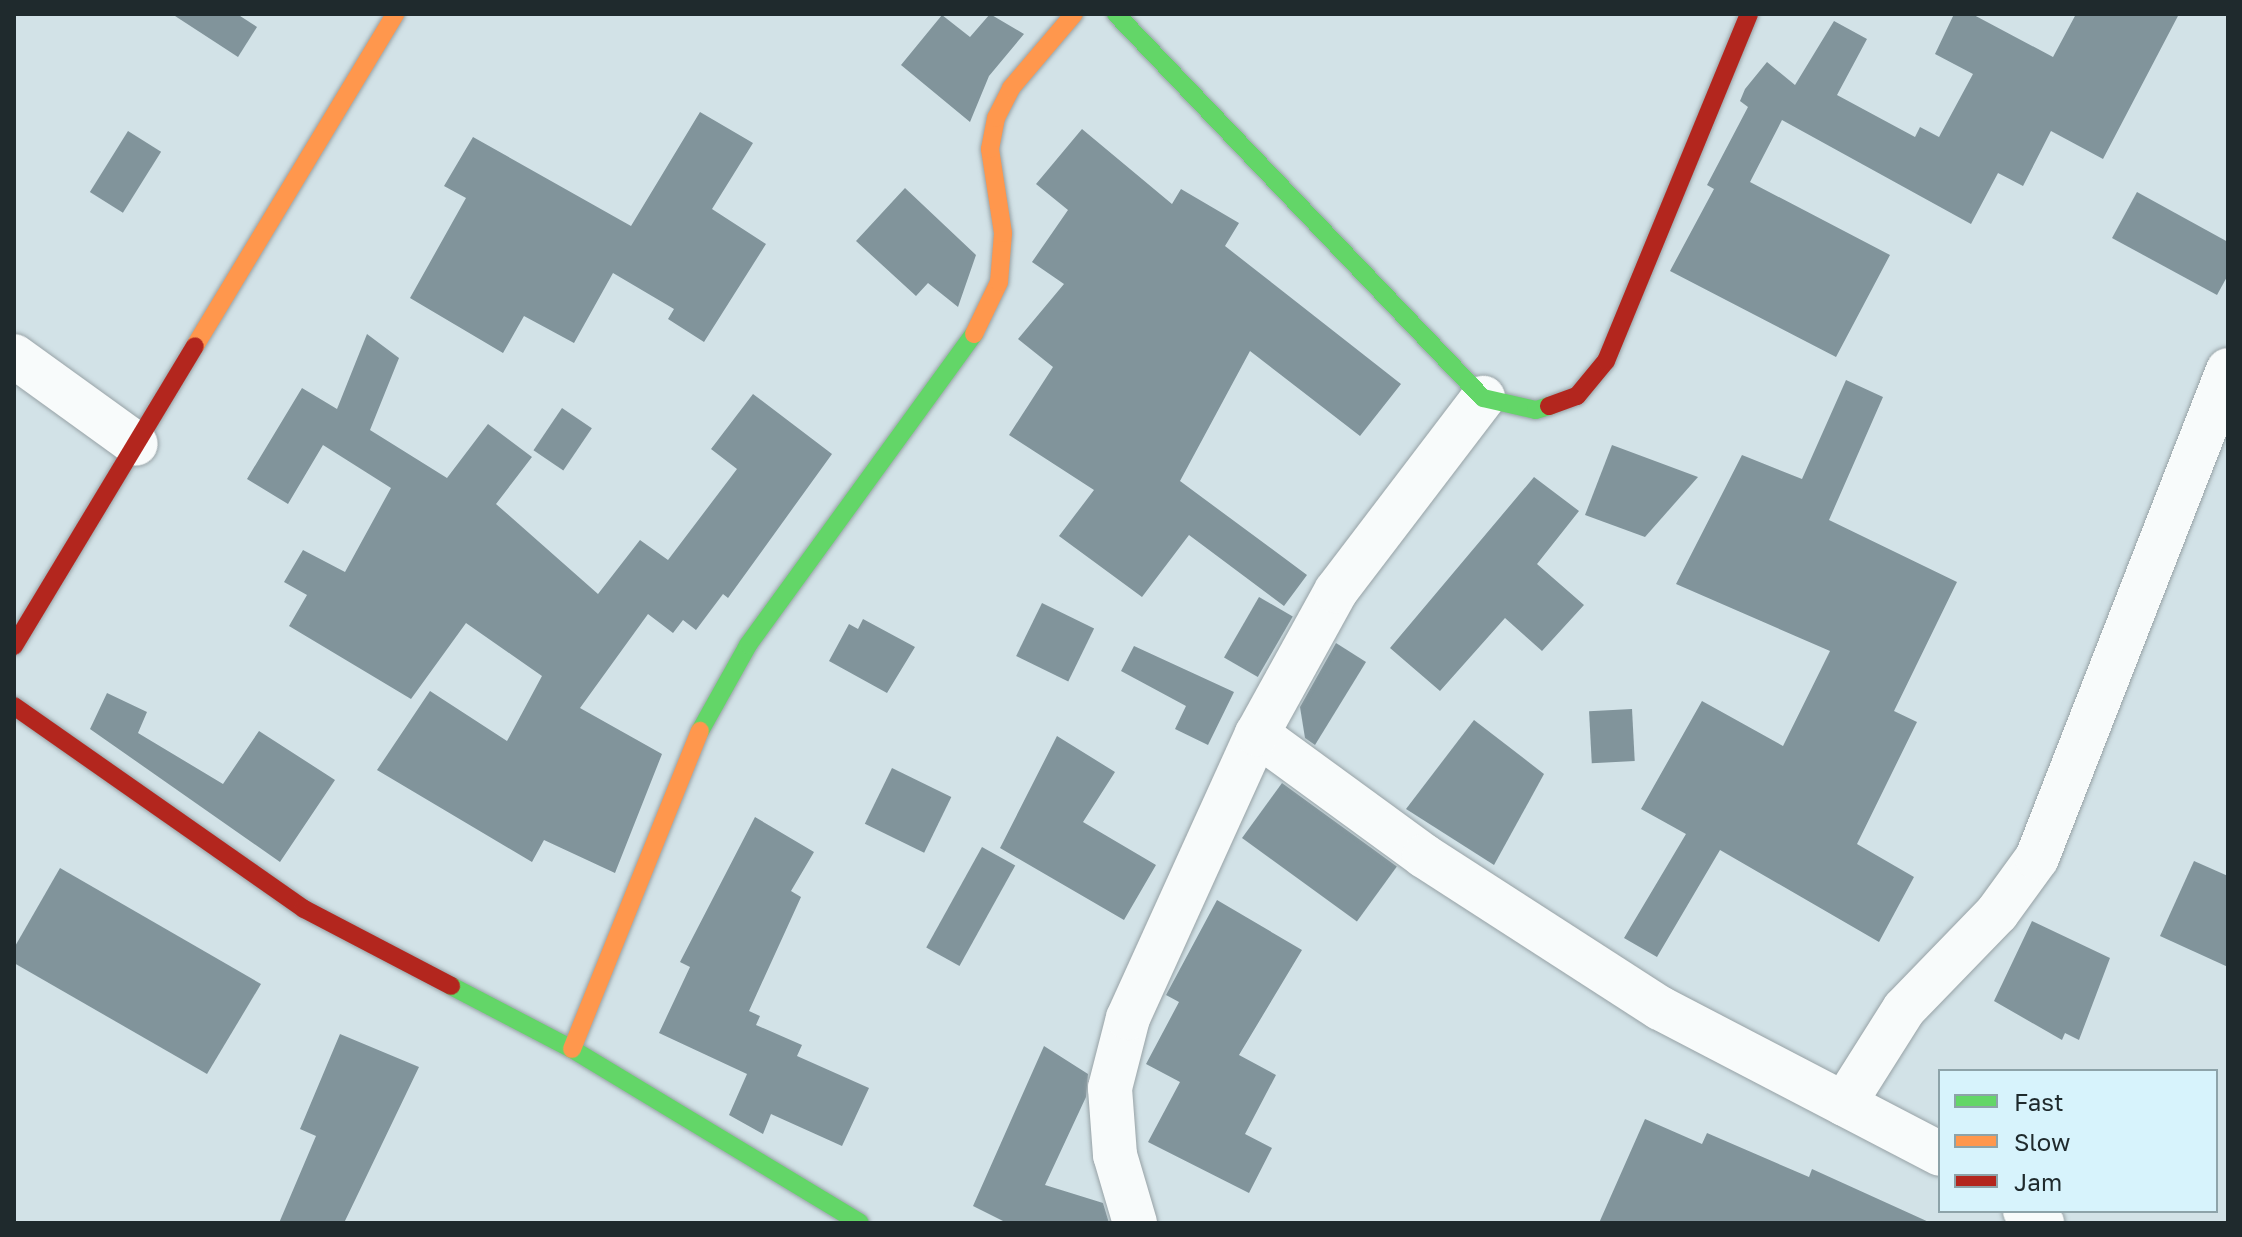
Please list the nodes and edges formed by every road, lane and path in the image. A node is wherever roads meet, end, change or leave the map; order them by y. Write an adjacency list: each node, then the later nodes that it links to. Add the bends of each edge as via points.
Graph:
1 (395, 14): 8 (street)
2 (1074, 14): 12 (street, via 996,118 990,149 1003,233 999,282 980,325 748,645 691,748)
3 (1749, 14): 7 (street, via 1606,361 1577,396 1536,410)
4 (1135, 20): 7 (street)
5 (14, 356): 8 (street)
6 (2228, 370): 13 (street, via 2037,858 1997,913 1904,1009)
7 (1483, 398): 11 (street, via 1336,591)
8 (136, 444): 9 (street)
9 (14, 646)
10 (14, 706): 12 (street, via 304,909)
11 (1257, 734): 13 (street, via 1424,856 1660,1008); 16 (street, via 1128,1018 1110,1088 1115,1155)
12 (572, 1049): 15 (street)
13 (1844, 1104): 14 (street)
14 (1938, 1153)
15 (860, 1223)
16 (1135, 1223)

